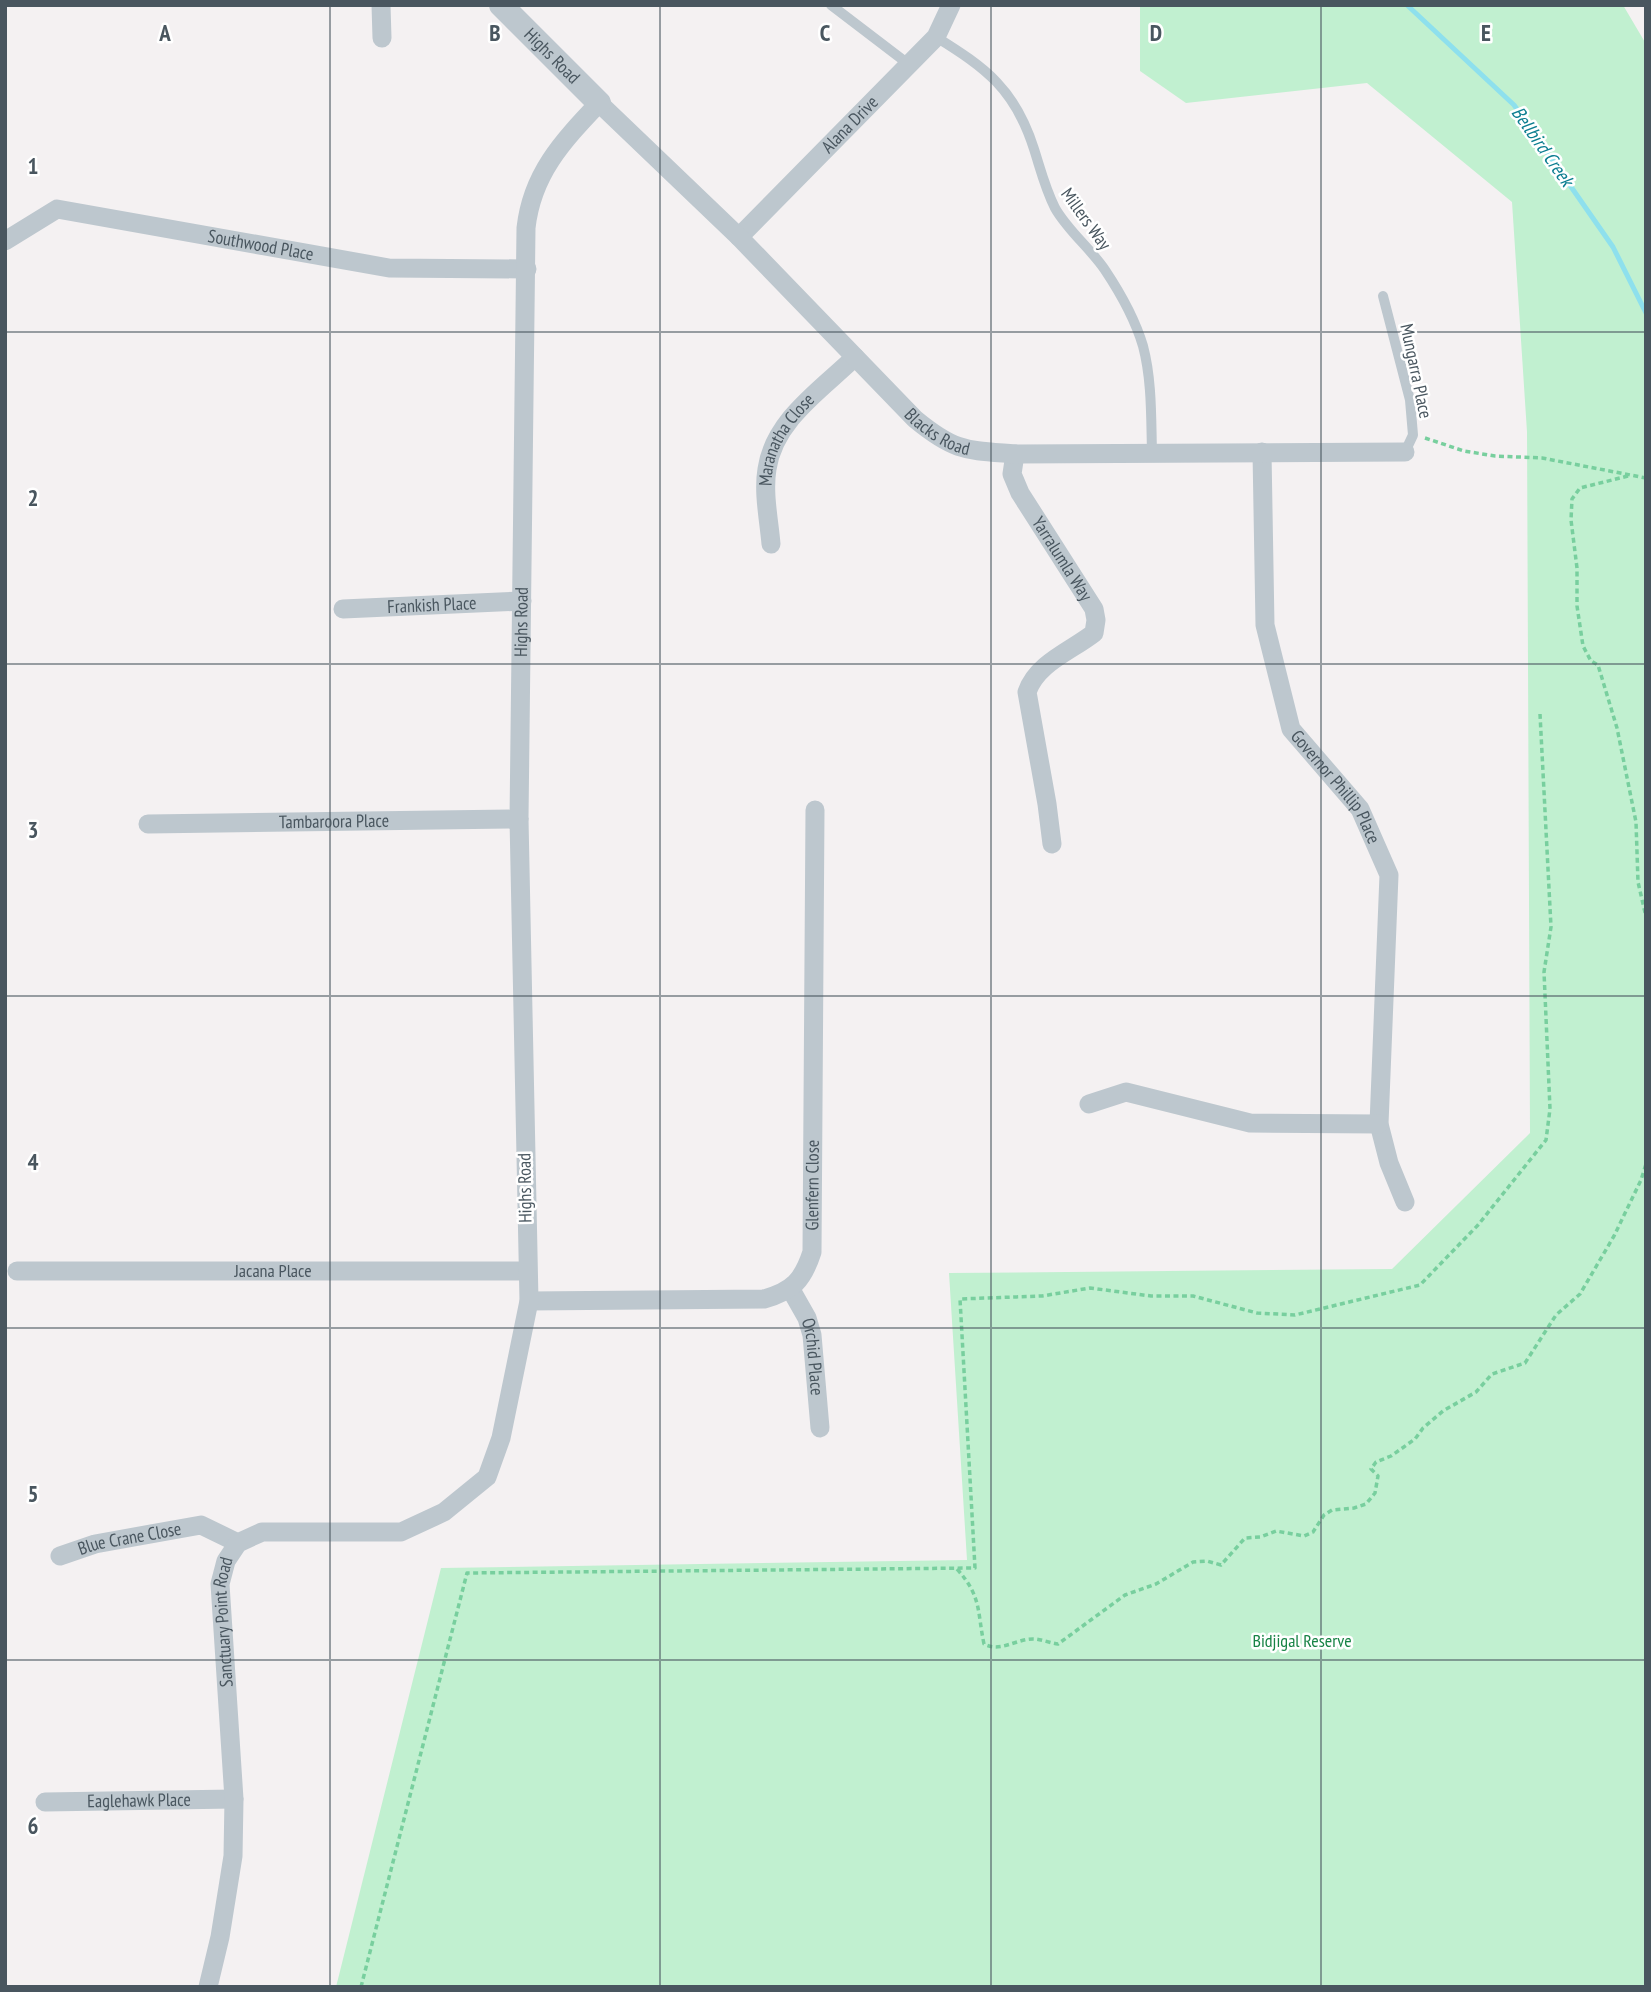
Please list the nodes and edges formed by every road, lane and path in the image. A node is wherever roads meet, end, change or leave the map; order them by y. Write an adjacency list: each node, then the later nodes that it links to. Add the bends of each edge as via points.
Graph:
1 (381, 5): 6 (street)
2 (501, 5): 8 (street, Highs Road)
3 (831, 5): 7 (lane)
4 (951, 5): 5 (street, Alana Drive)
5 (936, 37): 7 (street, Alana Drive); 15 (lane, Millers Way, via 992,75 1021,116 1042,182 1058,212 1104,268 1127,307 1143,347)
6 (382, 38)
7 (908, 63): 9 (street, Alana Drive)
8 (599, 103): 9 (street, Blacks Road); 11 (street, Highs Road, via 536,183 526,228)
9 (738, 237): 13 (street, Blacks Road)
10 (5, 241): 11 (street, Southwood Place, via 57,209 389,268)
11 (527, 269): 21 (street, Highs Road)
12 (1383, 296): 14 (lane, Mungarra Place, via 1410,400)
13 (855, 357): 17 (street, Blacks Road, via 944,442 965,450); 20 (street, Maranatha Close, via 780,430 771,449 766,471)
14 (1409, 443): 16 (street, Blacks Road); 18 (path, via 1542,458)
15 (1152, 452): 16 (street, Blacks Road); 17 (street, Blacks Road)
16 (1262, 452): 30 (street, Governor Phillip Place, via 1265,625 1291,729 1360,809 1389,875)
17 (1015, 454): 27 (street, Yarralumla Way, via 1012,474 1020,493 1094,609 1096,620 1094,633 1040,670 1027,692)
18 (1628, 476): 19 (path); 28 (path, via 1580,488 1572,499 1571,520 1583,646 1598,665 1617,728 1636,822 1638,881)
19 (1646, 478)
20 (771, 544)
21 (522, 601): 22 (street, Frankish Place); 25 (street, Highs Road)
22 (343, 609)
23 (1541, 714): 40 (path, via 1551,927 1544,972 1550,1109 1546,1140 1478,1225 1420,1285 1295,1314 1257,1313 1193,1296 1090,1288 1042,1296 960,1299 975,1567)
24 (815, 810): 35 (street, Glenfern Close, via 812,1251 805,1273)
25 (519, 818): 26 (street, Tambaroora Place); 34 (street, Highs Road)
26 (148, 824)
27 (1052, 844)
28 (1646, 917)
29 (1089, 1104): 30 (street, via 1126,1092 1250,1123)
30 (1379, 1125): 32 (street, Governor Phillip Place)
31 (1646, 1164): 40 (path, via 1614,1236 1580,1294 1556,1315 1525,1363 1492,1374 1415,1439 1377,1462 1371,1469 1378,1476 1377,1486 1366,1504 1332,1510 1304,1536 1276,1531 1245,1538 1220,1565 1194,1562 1125,1595 1058,1644 1035,1639 998,1648 985,1644 978,1603 971,1585)
32 (1405, 1202)
33 (17, 1271): 34 (street, Jacana Place)
34 (527, 1271): 36 (street, Highs Road)
35 (790, 1288): 36 (street, via 764,1299); 37 (street, Orchid Place, via 813,1335)
36 (529, 1301): 38 (street, Sanctuary Point Road, via 501,1438 487,1477 444,1512 401,1532 262,1532)
37 (820, 1428)
38 (238, 1543): 39 (street, Blue Crane Close, via 201,1525 95,1544); 41 (street, Sanctuary Point Road, via 226,1561 220,1584)
39 (60, 1556)
40 (956, 1568): 44 (path, via 467,1573)
41 (234, 1799): 42 (street, Eaglehawk Place); 43 (street, Sanctuary Point Road, via 233,1856)
42 (45, 1802)
43 (208, 1987)
44 (361, 1987)

